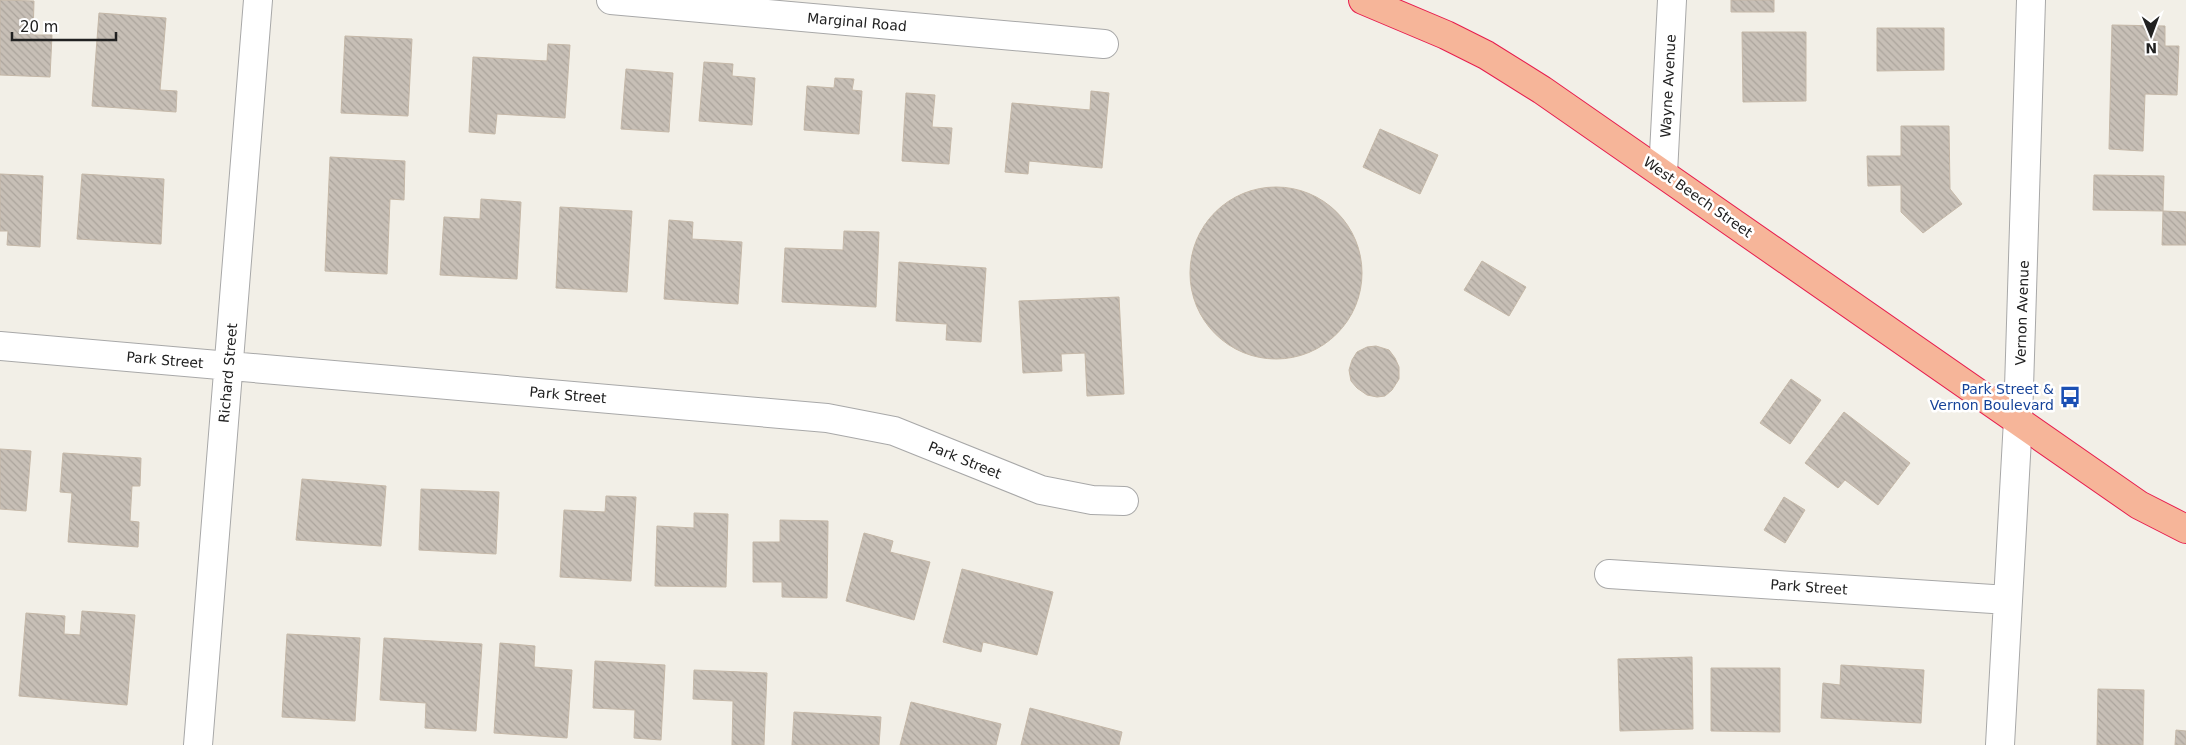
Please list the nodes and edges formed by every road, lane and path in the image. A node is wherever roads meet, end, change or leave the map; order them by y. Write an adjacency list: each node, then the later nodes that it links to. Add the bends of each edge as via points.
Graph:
1 (258, 0): 9 (street, Richard Street)
2 (611, 0): 6 (street, Marginal Road)
3 (1363, 0): 7 (highway, West Beech Street, via 1486,55)
4 (1672, 0): 7 (street, Wayne Avenue)
5 (2031, 0): 10 (street, Vernon Avenue)
6 (1104, 44)
7 (1663, 173): 10 (highway, West Beech Street)
8 (0, 346): 9 (street, Park Street)
9 (228, 366): 11 (street, Park Street, via 827,418 894,431 1041,490 1092,500); 15 (street, Richard Street)
10 (2018, 420): 12 (highway, via 2139,505); 14 (street, Vernon Avenue)
11 (1124, 502)
12 (2186, 528)
13 (1609, 574): 14 (street, Park Street)
14 (2008, 600): 16 (street, Vernon Avenue)
15 (198, 745)
16 (2000, 745)

